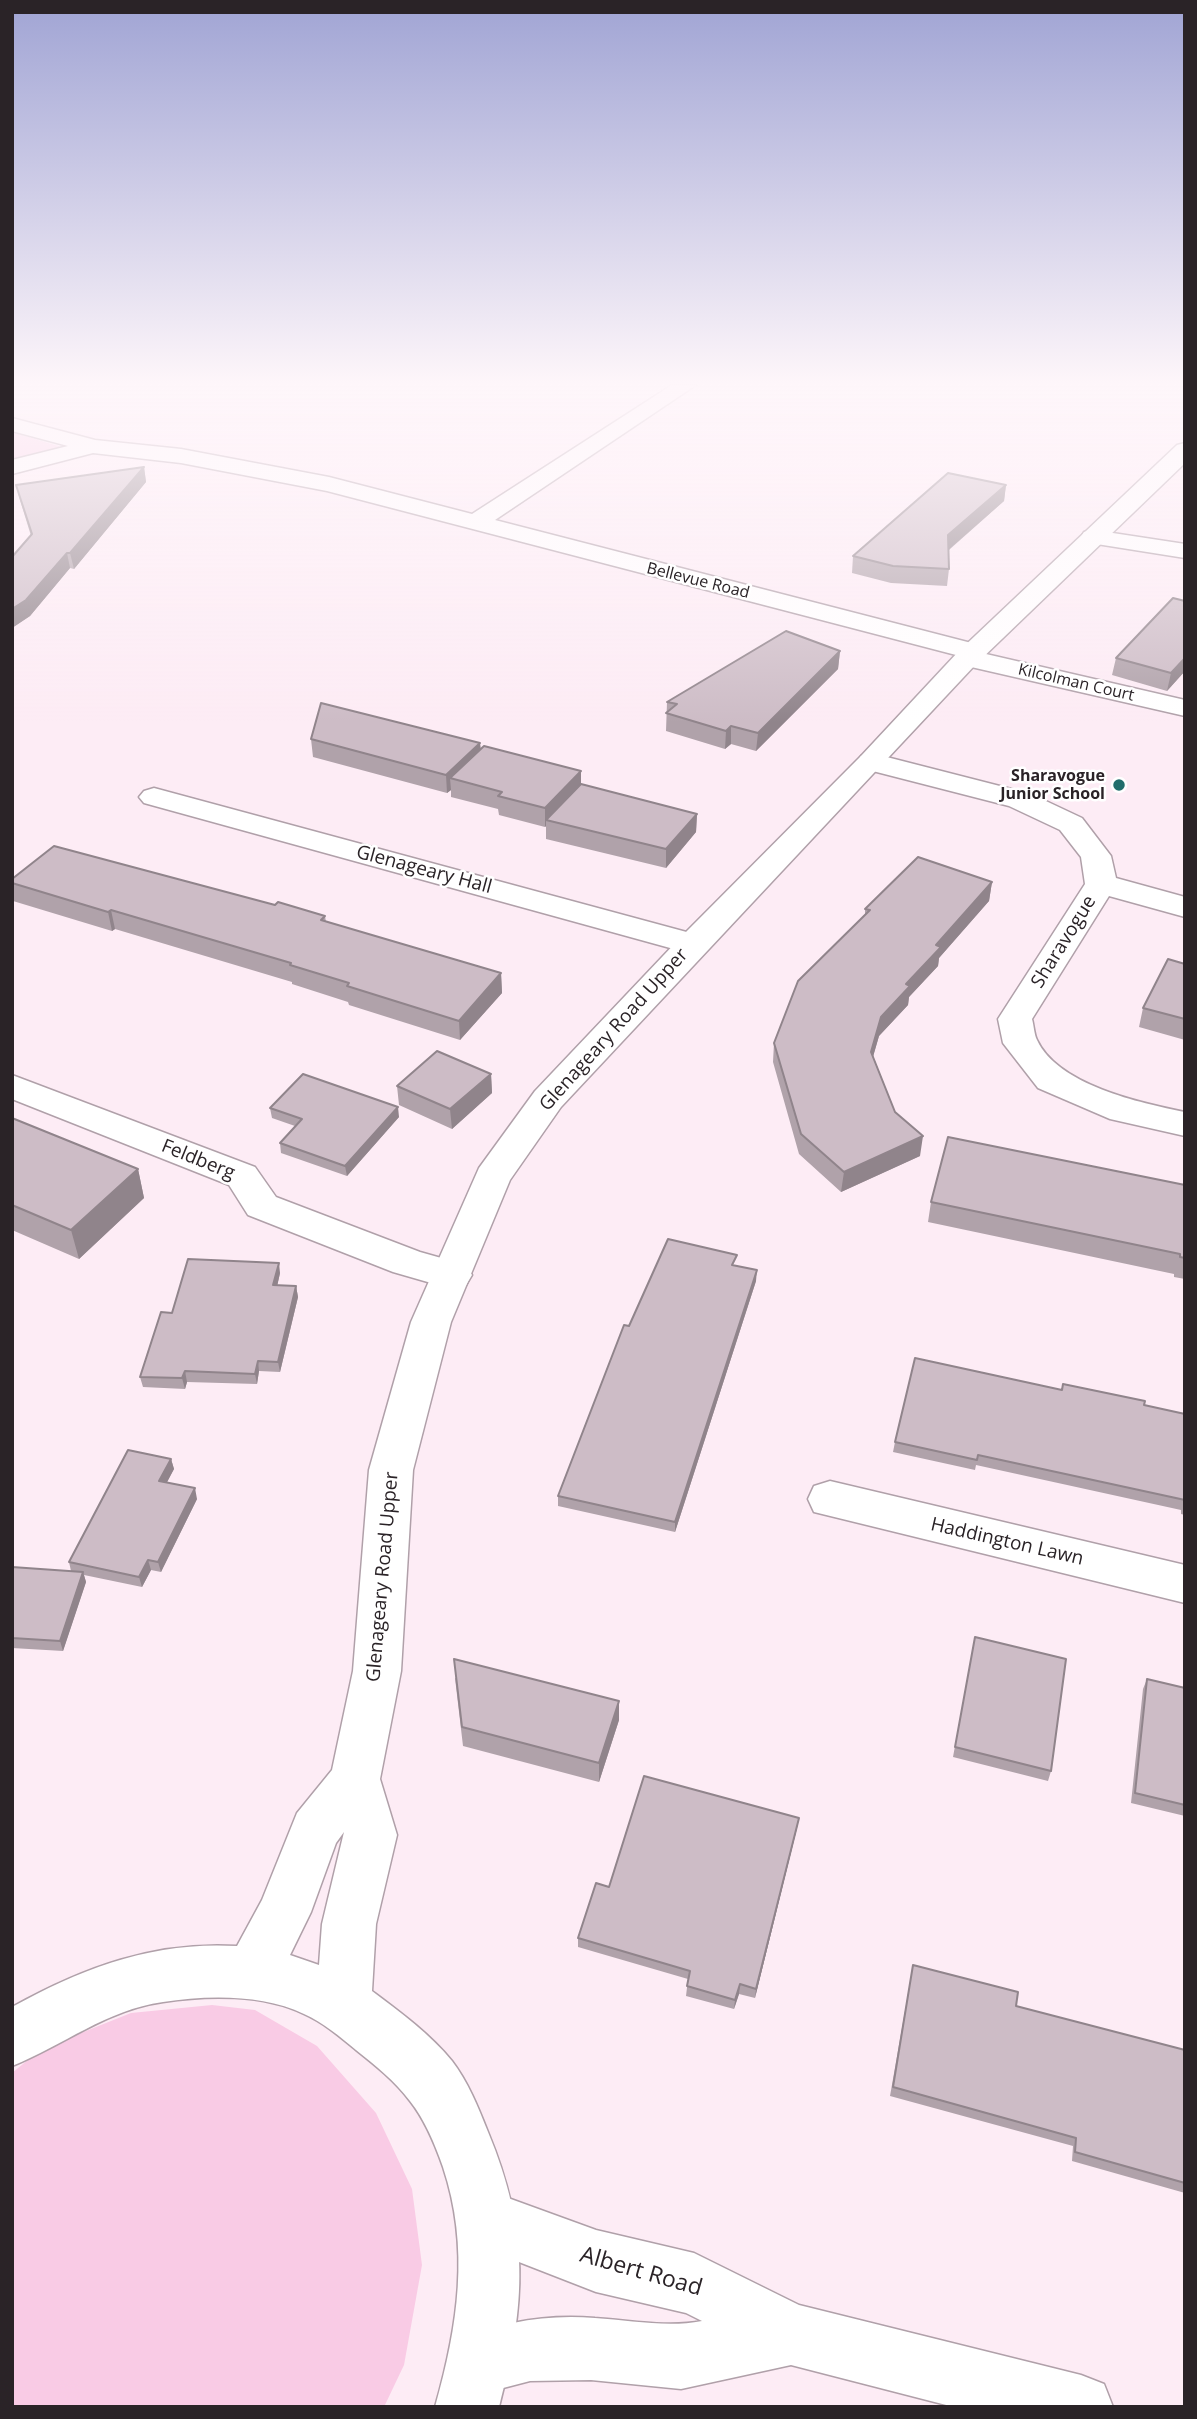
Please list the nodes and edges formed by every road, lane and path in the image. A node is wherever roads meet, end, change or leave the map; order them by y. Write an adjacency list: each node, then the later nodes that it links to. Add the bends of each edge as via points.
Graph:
1 (381, 498): 4 (street, Bellevue Road)
2 (513, 498): 4 (street)
3 (1134, 498): 5 (street, Glenageary Road Upper)
4 (474, 523): 7 (street, Bellevue Road)
5 (1093, 537): 6 (street); 7 (street, Glenageary Road Upper)
6 (1185, 551)
7 (971, 655): 8 (street, Kilcolman Court); 9 (street, Glenageary Road Upper)
8 (1185, 708)
9 (871, 762): 11 (street, Sharavogue, via 1020,800 1071,824 1096,856); 13 (street, Glenageary Road Upper)
10 (154, 797): 13 (street, Glenageary Hall)
11 (1101, 884): 12 (street); 15 (street, Sharavogue, via 1015,1019 1020,1044 1051,1080 1122,1111)
12 (1185, 907)
13 (693, 944): 16 (street, Glenageary Road Upper, via 540,1110 492,1177)
14 (12, 1086): 16 (street, Feldberg, via 242,1177 262,1206)
15 (1185, 1124)
16 (452, 1275): 19 (street, Glenageary Road Upper, via 431,1322 391,1470 377,1671)
17 (830, 1499): 18 (street, Haddington Lawn)
18 (1185, 1584)
19 (355, 1779): 20 (street, Glenageary Road Upper, via 315,1830 284,1912); 21 (street, Glenageary Road Upper, via 371,1835 349,1924)
20 (252, 1974): 21 (street, via 299,1985); 22 (street, via 197,1972 137,1980 68,2005)
21 (343, 2005): 23 (street, via 412,2059 442,2098 473,2164)
22 (12, 2038)
23 (486, 2220): 24 (street, Albert Road, via 596,2261 694,2284); 25 (street, via 491,2280)
24 (791, 2334): 25 (street, Albert Road, via 681,2357 592,2349 530,2350); 26 (street, Albert Road)
25 (473, 2385)
26 (1081, 2407)

